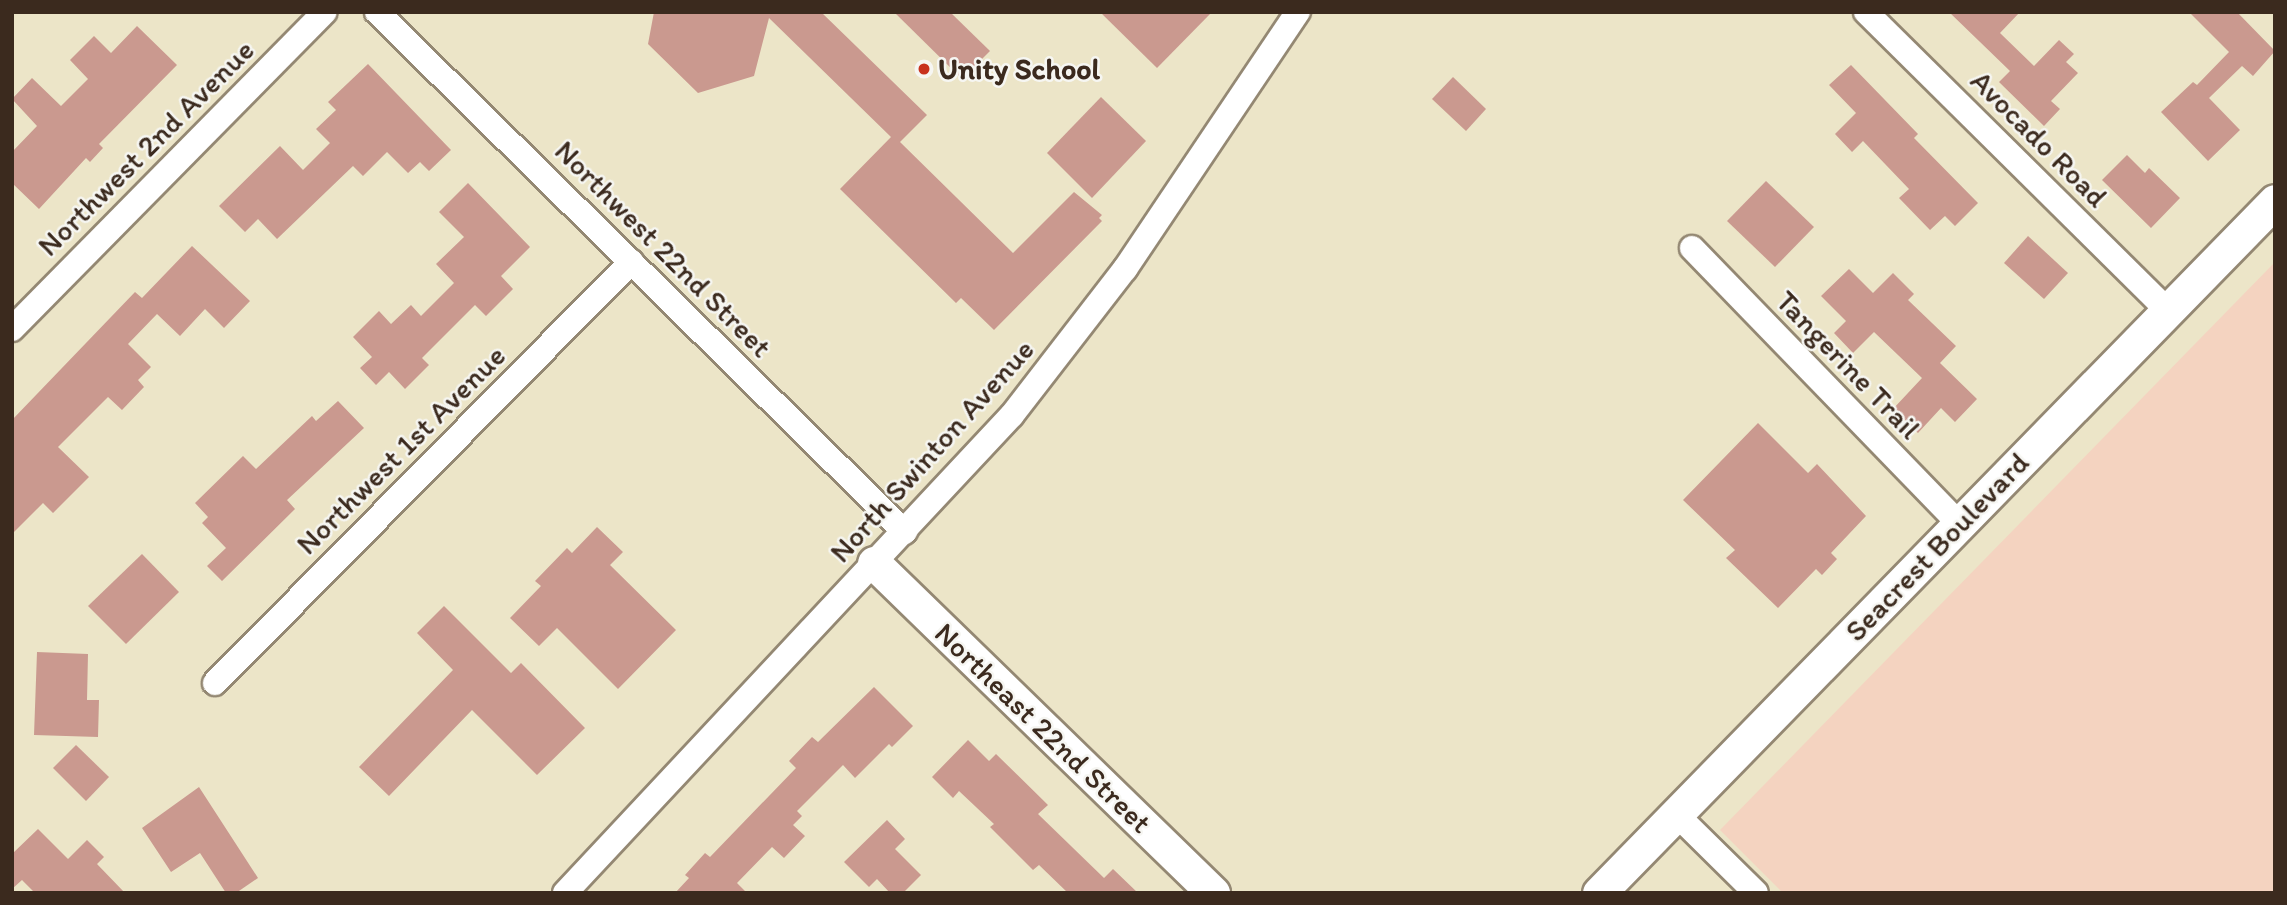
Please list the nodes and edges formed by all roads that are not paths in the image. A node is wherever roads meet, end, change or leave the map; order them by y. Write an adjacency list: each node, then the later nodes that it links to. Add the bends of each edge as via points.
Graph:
1 (325, 12): 9 (street, Northwest 2nd Avenue)
2 (377, 12): 7 (street, Northwest 22nd Street)
3 (1298, 12): 11 (street, North Swinton Avenue, via 1078,333 1012,415)
4 (1866, 12): 8 (street, Avocado Road)
5 (2275, 201): 8 (street, Seacrest Boulevard)
6 (1692, 248): 10 (street, Tangerine Trail)
7 (631, 262): 11 (street, Northwest 22nd Street); 13 (street, Northwest 1st Avenue)
8 (2168, 311): 10 (street, Seacrest Boulevard)
9 (12, 328)
10 (1959, 524): 14 (street, Seacrest Boulevard)
11 (905, 532): 12 (street, North Swinton Avenue)
12 (874, 563): 15 (street, North Swinton Avenue); 16 (street, Northeast 22nd Street)
13 (215, 683)
14 (1676, 814): 17 (street, Seacrest Boulevard); 18 (street)
15 (575, 889)
16 (1213, 893)
17 (1599, 893)
18 (1756, 893)

